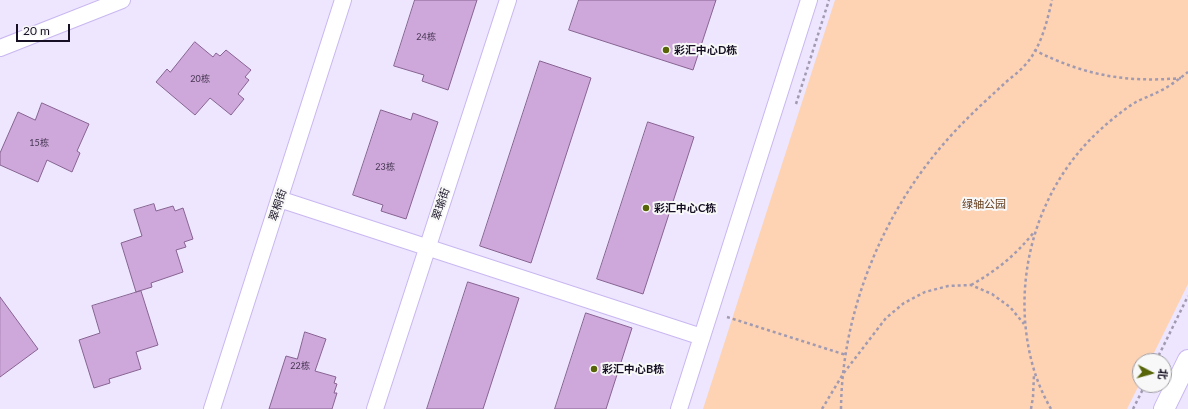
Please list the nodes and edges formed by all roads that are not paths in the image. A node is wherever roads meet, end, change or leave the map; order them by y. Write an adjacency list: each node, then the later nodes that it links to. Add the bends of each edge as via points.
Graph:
1 (122, 0): 5 (street)
2 (343, 0): 6 (street, 翠桐街)
3 (508, 0): 7 (street, 翠瑜街)
4 (809, 0): 8 (street)
5 (0, 48)
6 (279, 199): 7 (street); 10 (street, 翠桐街)
7 (428, 248): 8 (street); 11 (street, 翠瑜街)
8 (702, 337): 12 (street)
9 (1188, 360): 13 (street)
10 (212, 409)
11 (375, 409)
12 (679, 409)
13 (1164, 409)

